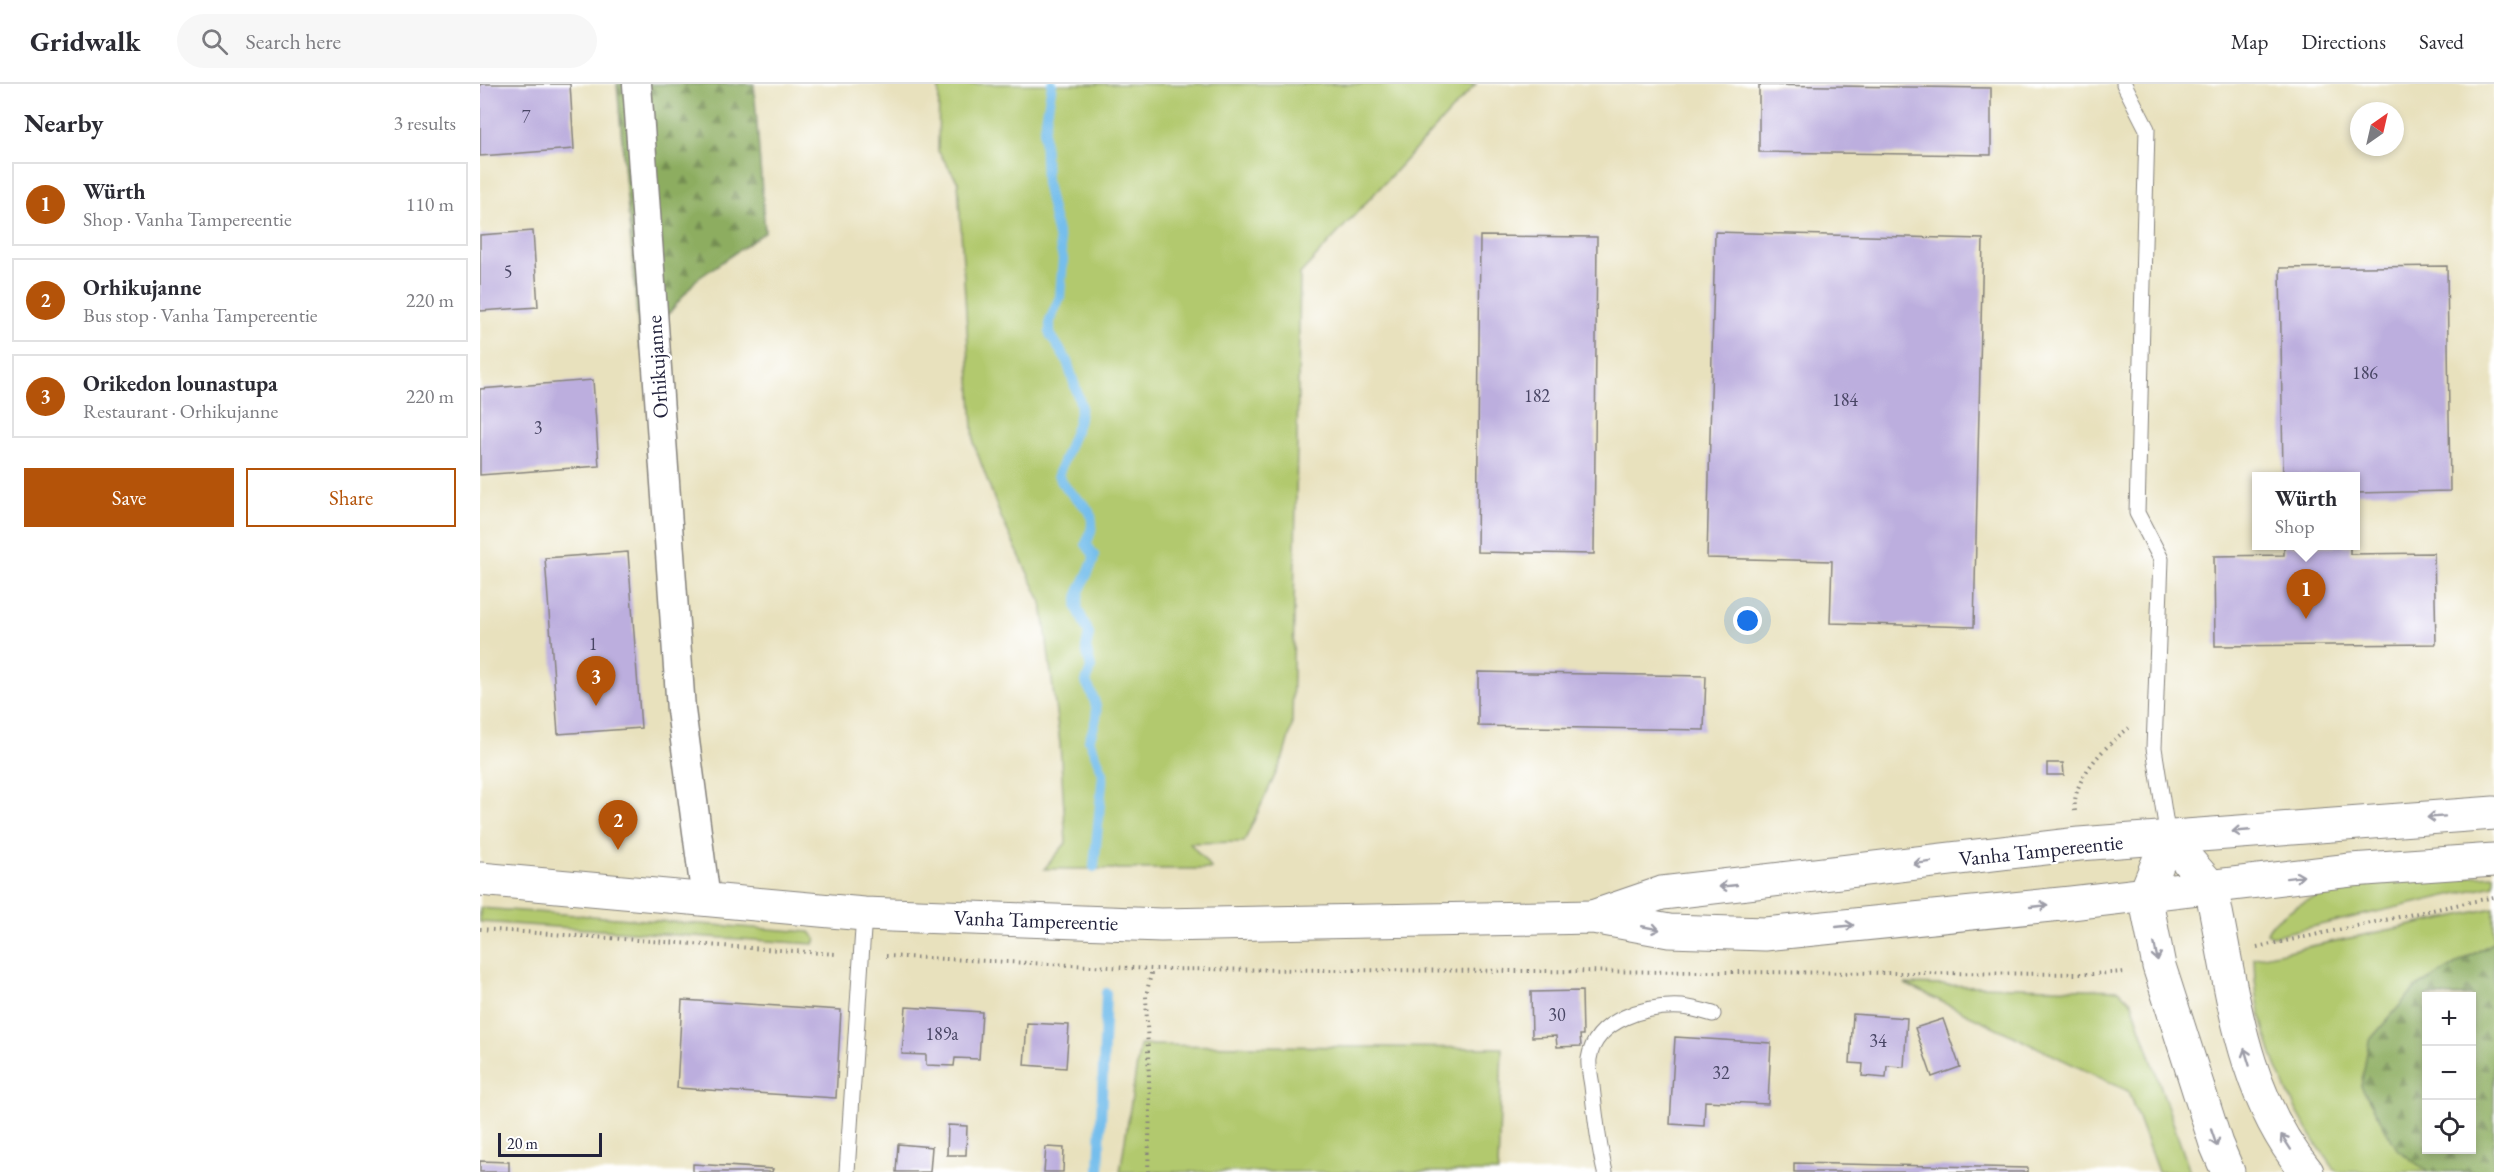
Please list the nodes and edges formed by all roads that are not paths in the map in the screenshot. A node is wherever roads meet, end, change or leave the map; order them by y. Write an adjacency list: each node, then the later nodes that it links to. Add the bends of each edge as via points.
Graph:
1 (637, 84): 9 (street, Orhikujanne, via 681,710)
2 (2124, 84): 4 (lane, via 2147,129 2137,513 2161,559 2154,747)
3 (2494, 813): 4 (main road, Vanha Tampereentie, one-way to 4)
4 (2168, 838): 7 (main road); 8 (main road); 11 (main road, Vanha Tampereentie, one-way to 11, via 2079,844 1662,894)
5 (2494, 860): 7 (main road, Vanha Tampereentie, one-way to 5, via 2350,870)
6 (480, 879): 9 (main road, Vanha Tampereentie)
7 (2211, 887): 8 (main road, Vanha Tampereentie); 16 (main road, one-way to 7, via 2267,1112 2252,1071 2237,1024)
8 (2145, 895): 11 (main road, Vanha Tampereentie, one-way to 8, via 1668,931 1765,934); 15 (main road, one-way to 15, via 2159,966 2216,1144)
9 (706, 900): 10 (main road, Vanha Tampereentie)
10 (864, 914): 11 (main road, Vanha Tampereentie, via 1161,925); 13 (lane)
11 (1593, 917)
12 (1713, 1014): 14 (lane, via 1683,1007 1656,1008 1632,1014 1607,1028 1597,1040 1589,1058 1597,1137)
13 (847, 1172)
14 (1605, 1172)
15 (2229, 1172)
16 (2307, 1172)

